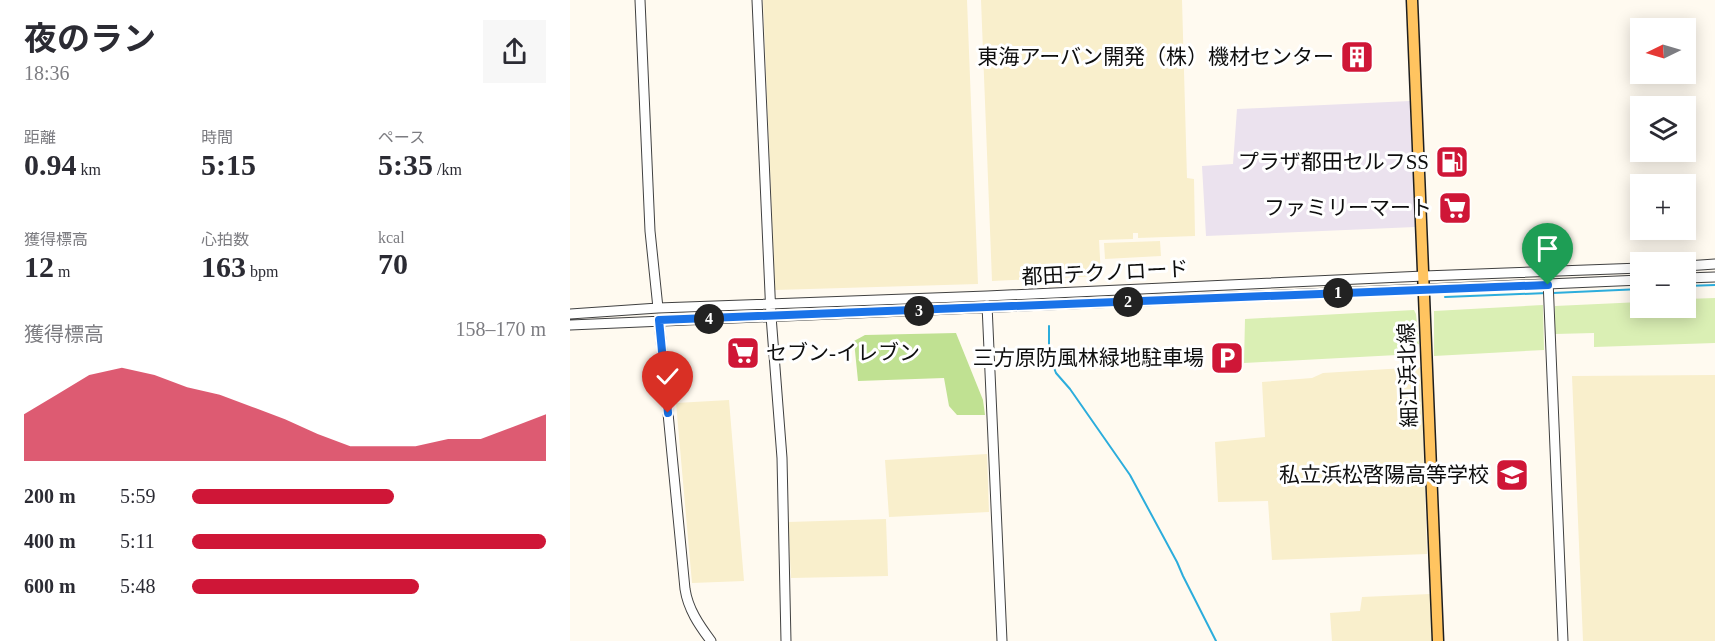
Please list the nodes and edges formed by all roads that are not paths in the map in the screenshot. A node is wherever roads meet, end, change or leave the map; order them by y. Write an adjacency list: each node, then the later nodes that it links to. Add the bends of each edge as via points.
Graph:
1 (640, 0): 16 (street, via 650,231)
2 (757, 0): 15 (street)
3 (1412, 0): 8 (main road, 細江浜北線)
4 (1715, 264): 5 (street)
5 (1696, 265)
6 (1630, 268): 7 (street, 都田テクノロード)
7 (1548, 272): 8 (street, 都田テクノロード); 12 (street)
8 (1424, 276): 13 (main road, 細江浜北線); 14 (street, 都田テクノロード)
9 (1715, 277): 10 (street)
10 (1696, 278)
11 (1630, 281): 12 (street, 都田テクノロード)
12 (1548, 285): 13 (street, 都田テクノロード); 26 (street)
13 (1424, 289): 17 (street, 都田テクノロード); 25 (main road, 細江浜北線)
14 (987, 296): 15 (street, 都田テクノロード); 17 (street)
15 (770, 304): 16 (street, 都田テクノロード); 19 (street)
16 (658, 308): 18 (street, 都田テクノロード)
17 (987, 308): 19 (street, 都田テクノロード); 24 (street)
18 (570, 314)
19 (771, 316): 20 (street, 都田テクノロード); 23 (street, via 782,459)
20 (659, 320): 21 (street, 都田テクノロード); 22 (street, via 687,600)
21 (570, 325)
22 (711, 641)
23 (786, 641)
24 (1002, 641)
25 (1438, 641)
26 (1563, 641)

